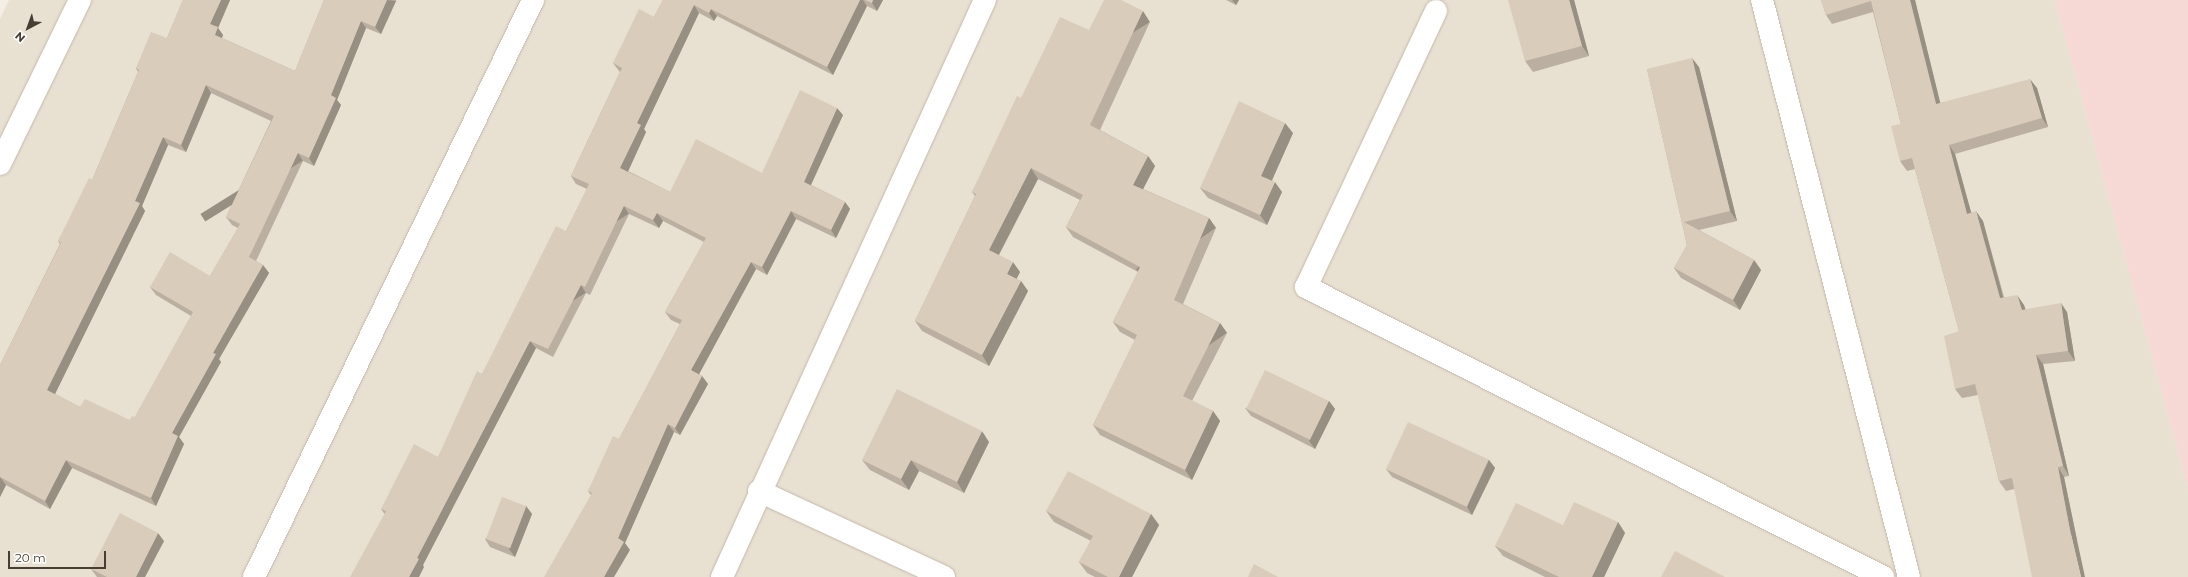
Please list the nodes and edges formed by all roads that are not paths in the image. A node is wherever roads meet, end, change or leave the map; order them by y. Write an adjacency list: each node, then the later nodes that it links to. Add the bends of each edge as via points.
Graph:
1 (80, 0): 6 (street)
2 (533, 0): 8 (street)
3 (985, 0): 7 (street)
4 (1762, 0): 12 (street)
5 (1436, 11): 11 (street, via 1306,287)
6 (0, 164)
7 (759, 491): 9 (street); 10 (street)
8 (254, 577)
9 (722, 577)
10 (944, 577)
11 (1883, 577)
12 (1908, 577)

